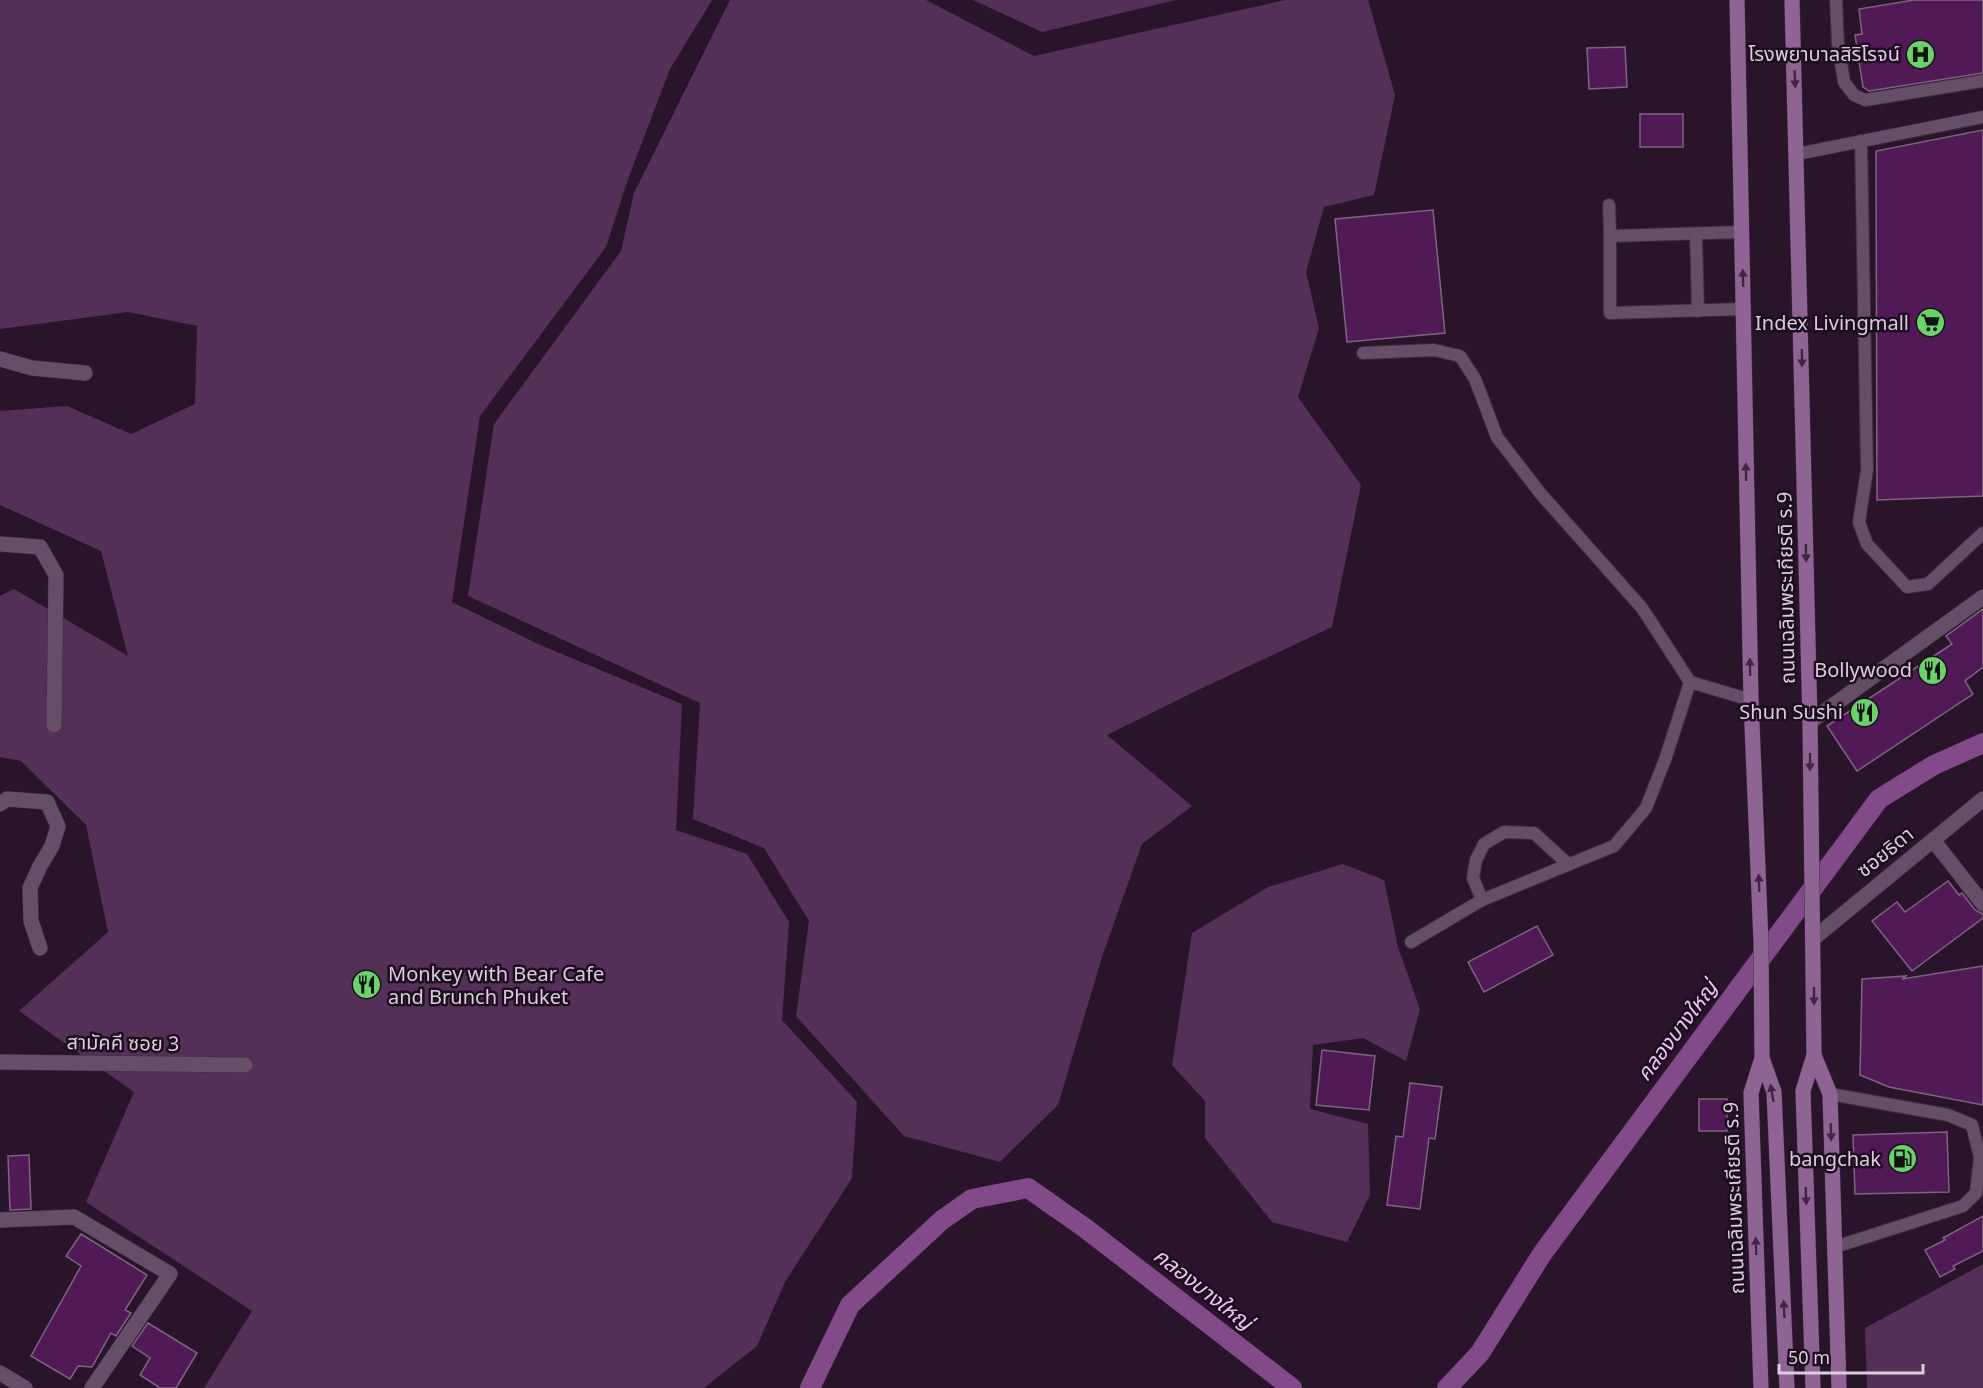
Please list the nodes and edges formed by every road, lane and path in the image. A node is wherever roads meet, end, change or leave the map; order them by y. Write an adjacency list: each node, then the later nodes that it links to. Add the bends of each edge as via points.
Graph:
1 (1737, 0): 9 (main road, ถนนเฉลิมพระเกียรติ ร.9)
2 (1792, 0): 7 (main road, ถนนเฉลิมพระเกียรติ ร.9, one-way to 7)
3 (1836, 0): 4 (lane, via 1844,82 1854,95 1865,100)
4 (1983, 81)
5 (1983, 117): 6 (lane)
6 (1861, 141): 7 (lane); 17 (lane, via 1867,470 1860,522 1867,544 1907,587 1928,584)
7 (1797, 154): 22 (main road, ถนนเฉลิมพระเกียรติ ร.9, one-way to 22)
8 (1609, 205): 11 (lane)
9 (1742, 232): 10 (lane); 12 (main road, ถนนเฉลิมพระเกียรติ ร.9, one-way to 9)
10 (1696, 234): 11 (lane); 13 (lane)
11 (1610, 236): 13 (lane, via 1610,313)
12 (1743, 309): 13 (lane); 21 (main road, ถนนเฉลิมพระเกียรติ ร.9, one-way to 12)
13 (1698, 311)
14 (1363, 353): 20 (lane, via 1434,350 1460,356 1475,379 1497,437 1540,493 1642,608)
15 (0, 359): 16 (street, via 32,368)
16 (85, 373)
17 (1983, 533)
18 (0, 543): 23 (street, via 40,547 56,575)
19 (1983, 597): 22 (street)
20 (1690, 682): 21 (lane); 27 (lane, via 1646,808 1614,846)
21 (1751, 700): 34 (main road, ถนนเฉลิมพระเกียรติ ร.9, one-way to 21)
22 (1810, 722): 30 (main road, ถนนเฉลิมพระเกียรติ ร.9, one-way to 30)
23 (54, 726)
24 (1983, 800): 26 (street, ซอยธิดา)
25 (0, 804): 32 (street, via 7,799 47,802 58,826 30,888 31,921)
26 (1933, 840): 29 (street); 30 (street, ซอยธิดา)
27 (1568, 864): 28 (lane); 28 (lane, via 1534,833 1504,832 1484,844 1476,860 1473,878)
28 (1482, 900): 31 (lane)
29 (1983, 904)
30 (1814, 938): 33 (main road, ถนนเฉลิมพระเกียรติ ร.9, one-way to 33)
31 (1411, 942)
32 (40, 948)
33 (1814, 1055): 37 (main road, ถนนเฉลิมพระเกียรติ ร.9); 45 (main road, one-way to 45, via 1803,1091)
34 (1762, 1058): 43 (main road, ถนนเฉลิมพระเกียรติ ร.9, one-way to 34, via 1751,1094); 44 (main road, one-way to 34, via 1774,1092)
35 (0, 1062): 36 (street, สามัคคี ซอย 3)
36 (244, 1065)
37 (1830, 1094): 39 (main road, ถนนเฉลิมพระเกียรติ ร.9, one-way to 39); 39 (lane, via 1948,1115 1972,1125 1980,1157 1976,1193 1963,1206)
38 (0, 1220): 42 (street, via 74,1216 170,1274)
39 (1835, 1247): 46 (main road, ถนนเฉลิมพระเกียรติ ร.9)
40 (0, 1373): 41 (street)
41 (25, 1388)
42 (92, 1388)
43 (1761, 1388)
44 (1787, 1388)
45 (1813, 1388)
46 (1839, 1388)

